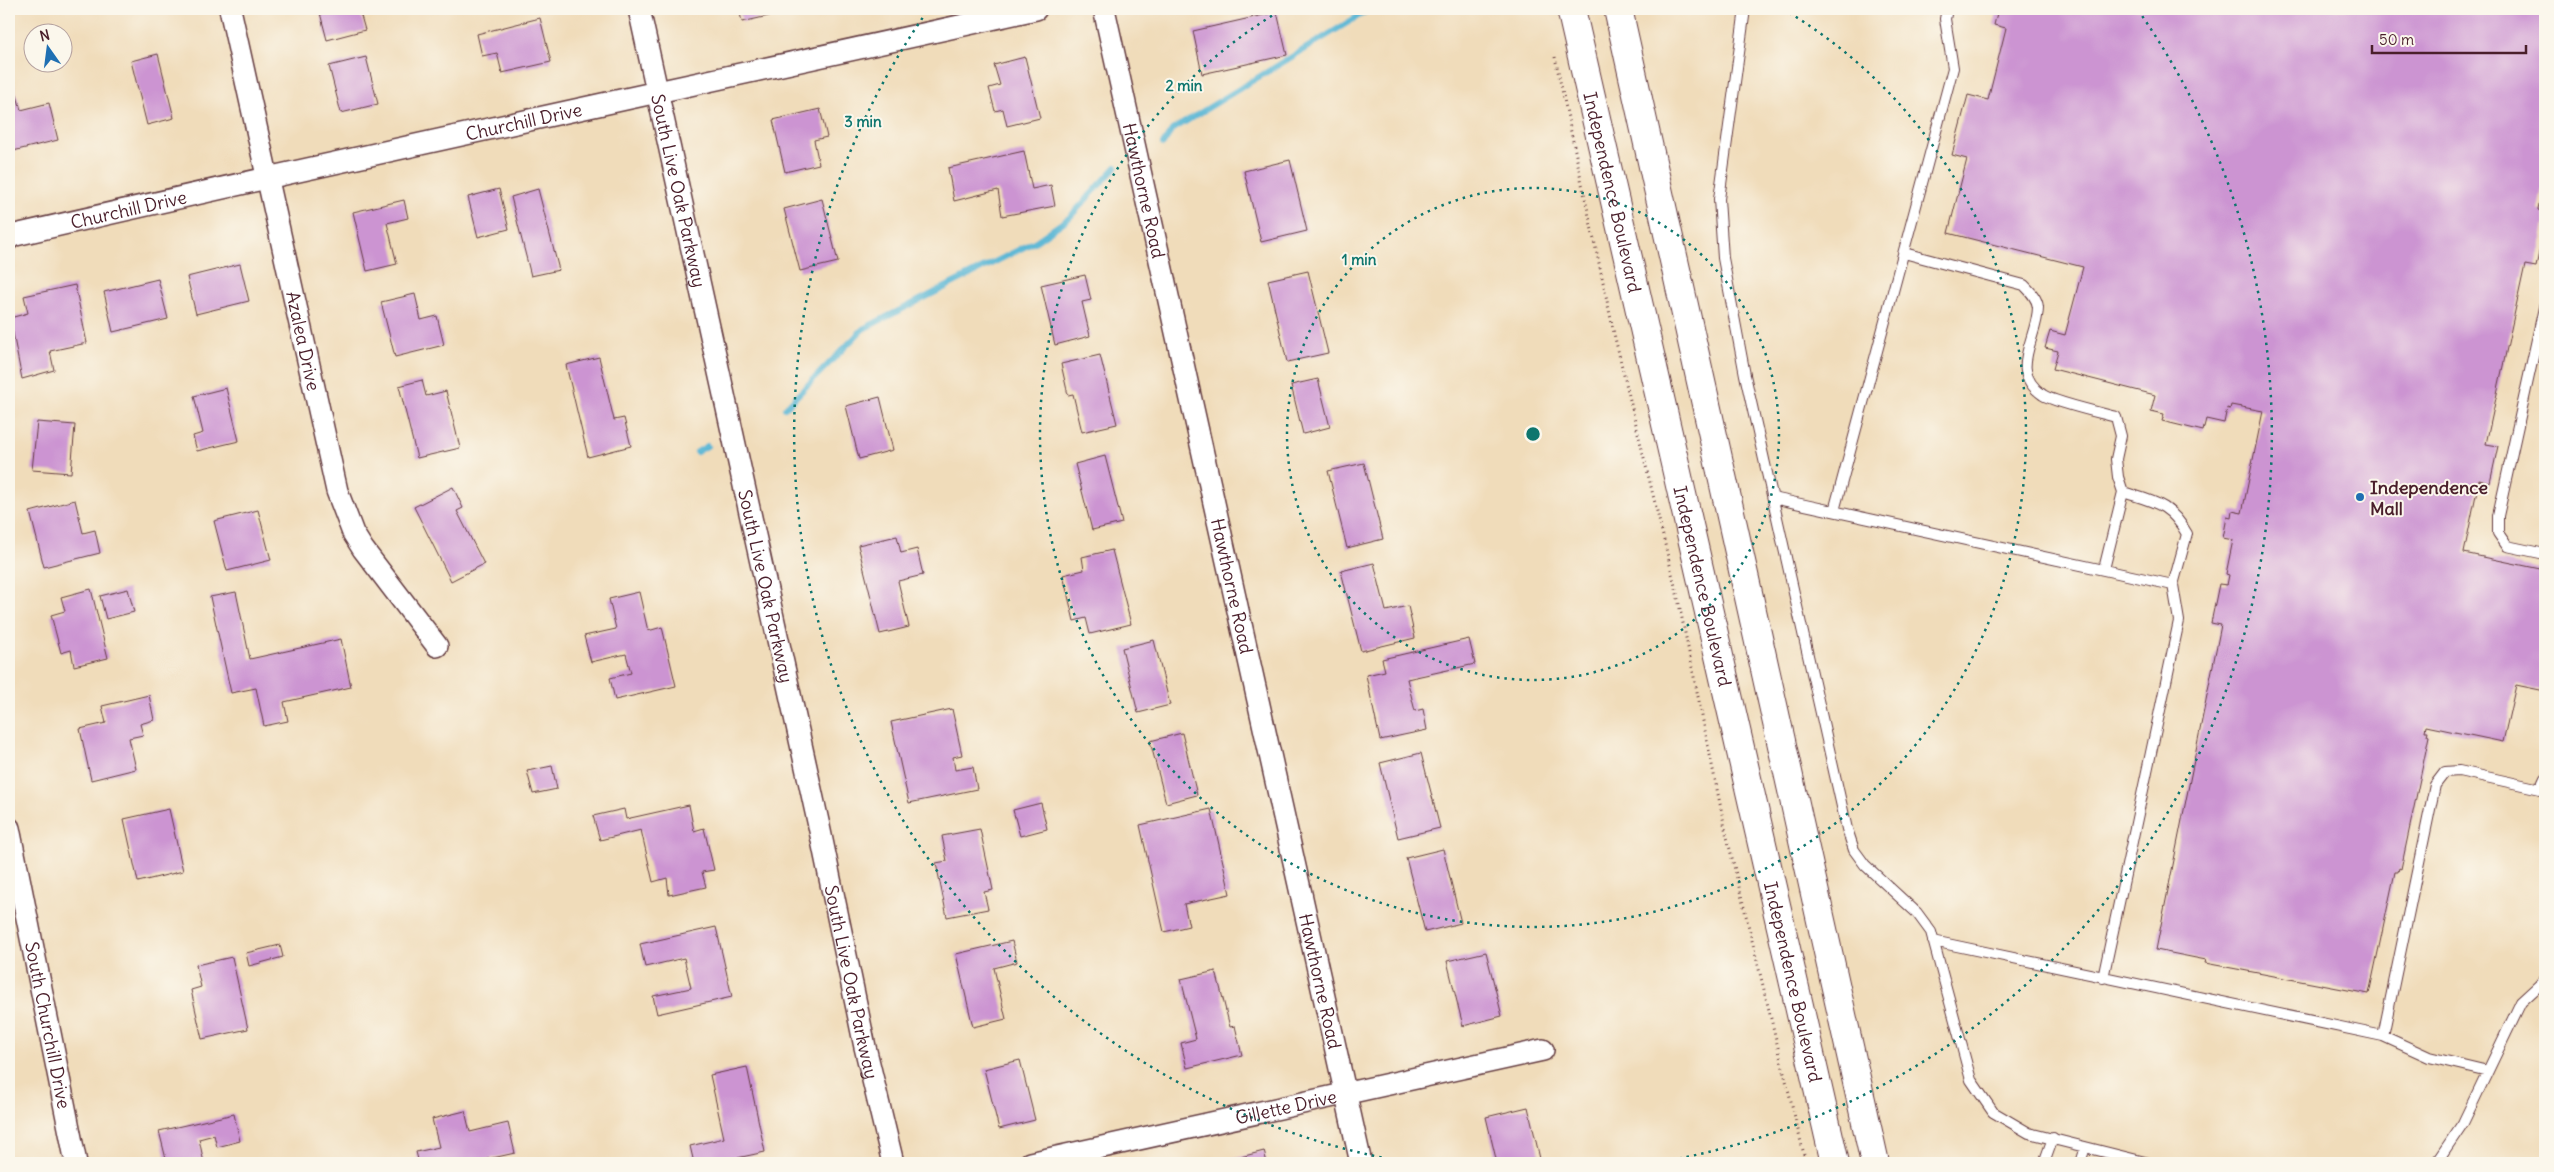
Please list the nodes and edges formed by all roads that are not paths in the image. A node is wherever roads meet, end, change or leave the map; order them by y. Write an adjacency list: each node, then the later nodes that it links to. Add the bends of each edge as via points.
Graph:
1 (230, 9): 10 (street, Azalea Drive)
2 (639, 9): 9 (street, South Live Oak Parkway)
3 (1036, 9): 9 (street, Churchill Drive)
4 (1104, 9): 30 (street, Hawthorne Road)
5 (1571, 9): 37 (main road, Independence Boulevard)
6 (1618, 9): 38 (main road)
7 (1745, 9): 15 (lane, via 1719,198 1721,240 1740,351)
8 (1947, 9): 12 (lane, via 1944,19 1953,68)
9 (658, 94): 10 (street, Churchill Drive); 34 (street, South Live Oak Parkway)
10 (267, 177): 11 (street, Churchill Drive); 20 (street, Azalea Drive, via 326,446 352,533)
11 (10, 238)
12 (1904, 253): 14 (lane, via 2024,285 2034,296 2038,307 2024,366 2032,383 2044,396 2116,417 2121,436 2116,459); 16 (lane)
13 (2545, 302): 17 (lane, via 2498,516 2498,533 2507,546)
14 (2123, 492): 18 (lane); 19 (lane, via 2164,505 2178,518 2187,534)
15 (1773, 498): 16 (lane); 24 (lane, via 1854,850 1865,865 1917,913)
16 (1834, 511): 18 (lane)
17 (2545, 554)
18 (2104, 569): 19 (lane)
19 (2173, 585): 25 (lane, via 2179,622)
20 (437, 646)
21 (2545, 778): 22 (lane)
22 (2543, 790): 27 (lane, via 2459,770 2445,772 2436,785)
23 (9, 828): 33 (street, South Churchill Drive)
24 (1933, 941): 25 (lane); 31 (lane, via 1971,1080 1993,1112 2029,1133)
25 (2104, 978): 27 (lane)
26 (2545, 980): 29 (lane, via 2521,1002)
27 (2383, 1036): 29 (lane, via 2430,1058)
28 (1543, 1050): 30 (street, Gillette Drive)
29 (2488, 1071): 42 (lane, via 2463,1123)
30 (1346, 1095): 35 (street, Gillette Drive); 36 (street, Hawthorne Road)
31 (2053, 1138): 32 (lane); 39 (lane)
32 (2085, 1147): 40 (lane); 41 (lane)
33 (76, 1163)
34 (893, 1163)
35 (1030, 1163)
36 (1361, 1163)
37 (1835, 1163)
38 (1875, 1163)
39 (2044, 1163)
40 (2080, 1163)
41 (2149, 1163)
42 (2436, 1163)

